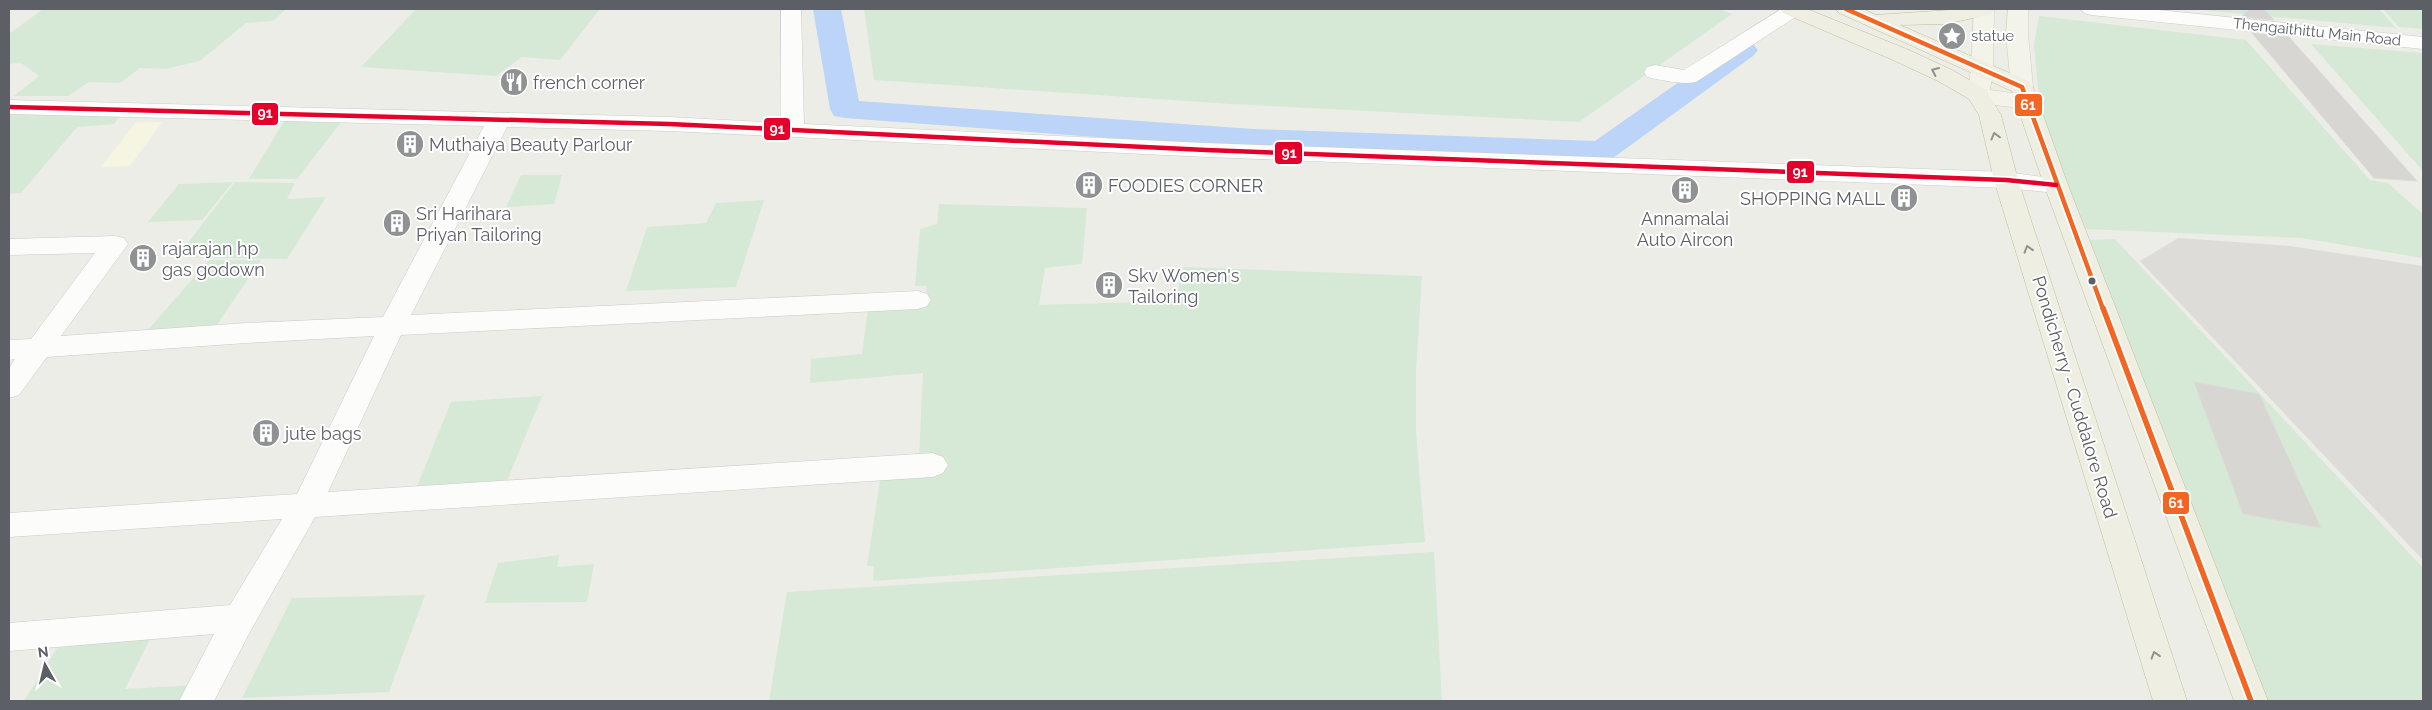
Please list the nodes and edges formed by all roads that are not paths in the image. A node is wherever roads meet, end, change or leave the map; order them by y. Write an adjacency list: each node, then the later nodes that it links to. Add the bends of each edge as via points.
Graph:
1 (791, 9): 14 (street)
2 (1846, 9): 7 (highway)
3 (1984, 9): 7 (highway, via 1937,20); 10 (main road)
4 (2018, 9): 11 (main road, via 2017,34)
5 (2091, 9): 8 (street, Thengaithittu Main Road)
6 (1791, 10): 9 (street, via 1688,77); 10 (highway, one-way to 6, via 1946,76)
7 (1871, 19): 10 (highway)
8 (2423, 43)
9 (1655, 72)
10 (1980, 82): 11 (highway); 15 (highway, Pondicherry - Cuddalore Road, one-way to 10)
11 (2024, 94): 16 (highway)
12 (9, 107): 13 (street)
13 (499, 120): 14 (street); 19 (street)
14 (793, 130): 15 (street, via 1580,165)
15 (2006, 180): 16 (street); 29 (highway, Pondicherry - Cuddalore Road, one-way to 15)
16 (2056, 185): 30 (highway)
17 (9, 247): 20 (street, via 115,244)
18 (918, 300): 19 (street)
19 (392, 326): 20 (street); 24 (street)
20 (38, 349): 21 (street); 22 (street)
21 (9, 350)
22 (9, 388)
23 (933, 465): 24 (street)
24 (306, 506): 25 (street); 26 (street)
25 (9, 525)
26 (240, 618): 27 (street); 28 (street)
27 (9, 637)
28 (196, 701)
29 (2170, 701)
30 (2251, 701)

